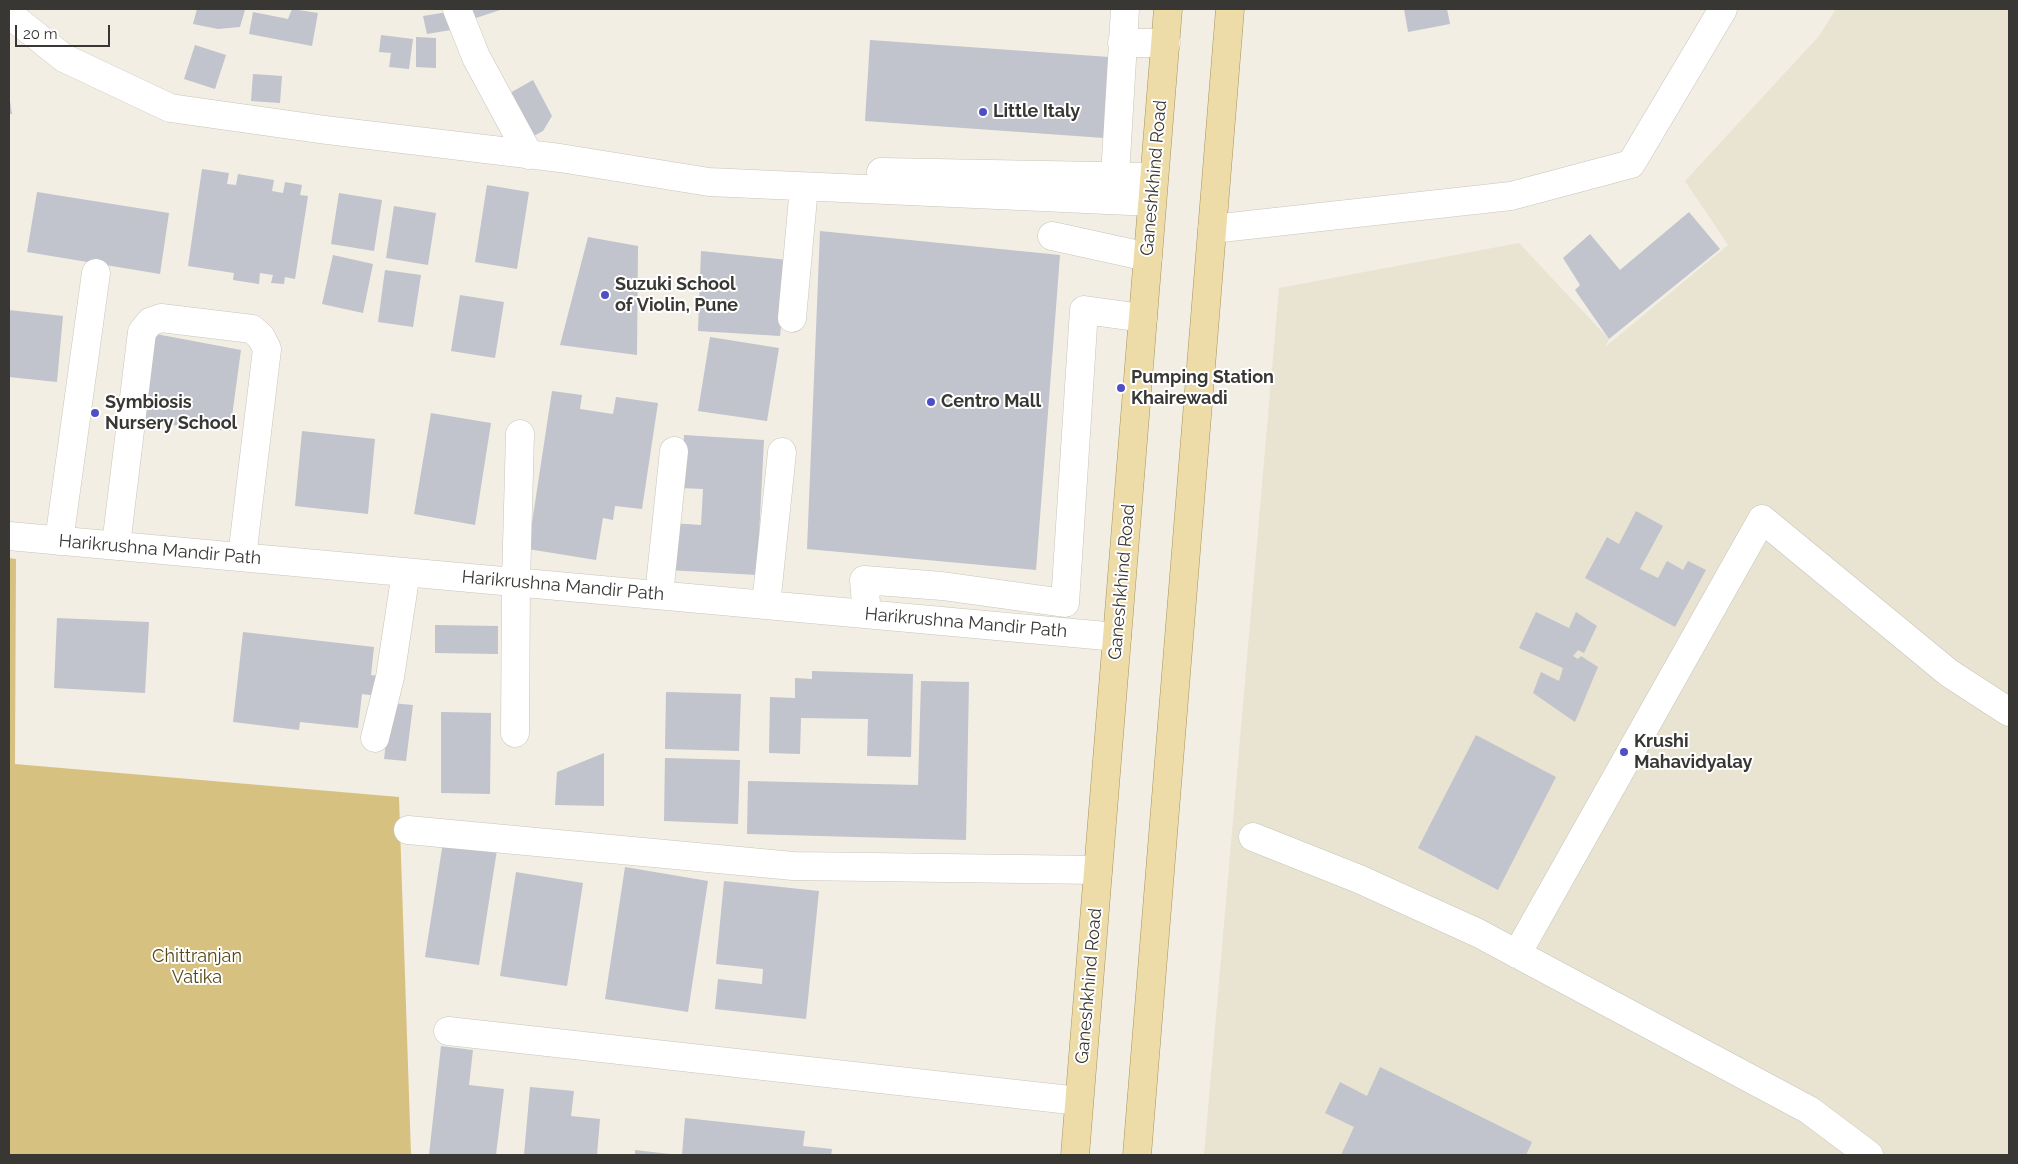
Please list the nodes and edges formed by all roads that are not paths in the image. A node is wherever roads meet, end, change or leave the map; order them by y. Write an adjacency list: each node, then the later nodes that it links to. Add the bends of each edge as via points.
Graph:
1 (457, 9): 9 (street, via 476,57)
2 (1124, 9): 7 (street)
3 (1168, 9): 8 (main road, Ganeshkhind Road)
4 (1230, 9): 14 (main road)
5 (1723, 9): 14 (street, via 1631,164 1511,196)
6 (9, 14): 9 (street, via 64,58 170,108)
7 (1122, 43): 8 (street); 11 (street)
8 (1166, 43): 13 (main road, Ganeshkhind Road)
9 (529, 155): 12 (street, via 709,182)
10 (862, 171): 11 (street)
11 (1115, 176): 13 (street)
12 (804, 187): 13 (street); 18 (street)
13 (1153, 189): 16 (main road, Ganeshkhind Road)
14 (1212, 229): 43 (main road)
15 (1052, 236): 16 (street)
16 (1148, 257): 19 (main road, Ganeshkhind Road)
17 (96, 273): 24 (street)
18 (792, 318)
19 (1143, 318): 31 (street, via 1084,310 1065,604 942,586 864,580); 32 (main road, Ganeshkhind Road)
20 (520, 434): 28 (street)
21 (674, 452): 29 (street)
22 (782, 452): 30 (street)
23 (9, 536): 24 (street, Harikrushna Mandir Path)
24 (59, 540): 25 (street, Harikrushna Mandir Path)
25 (116, 545): 26 (street, Harikrushna Mandir Path); 26 (street, via 142,332 150,322 161,318 252,329 267,349)
26 (242, 557): 27 (street, Harikrushna Mandir Path)
27 (406, 572): 28 (street, Harikrushna Mandir Path); 35 (street, via 390,677)
28 (516, 582): 29 (street, Harikrushna Mandir Path); 34 (street)
29 (659, 595): 30 (street, Harikrushna Mandir Path)
30 (766, 605): 31 (street, Harikrushna Mandir Path)
31 (867, 614): 32 (street, Harikrushna Mandir Path)
32 (1117, 637): 38 (main road, Ganeshkhind Road)
33 (2009, 712): 39 (street, via 1949,673 1762,519)
34 (514, 733)
35 (375, 738)
36 (408, 830): 38 (street, via 793,866)
37 (1253, 837): 39 (street, via 1359,879)
38 (1098, 870): 41 (main road, Ganeshkhind Road)
39 (1517, 954): 44 (street, via 1809,1110)
40 (448, 1031): 41 (street)
41 (1080, 1101): 42 (main road, Ganeshkhind Road)
42 (1075, 1155)
43 (1137, 1155)
44 (1869, 1155)

